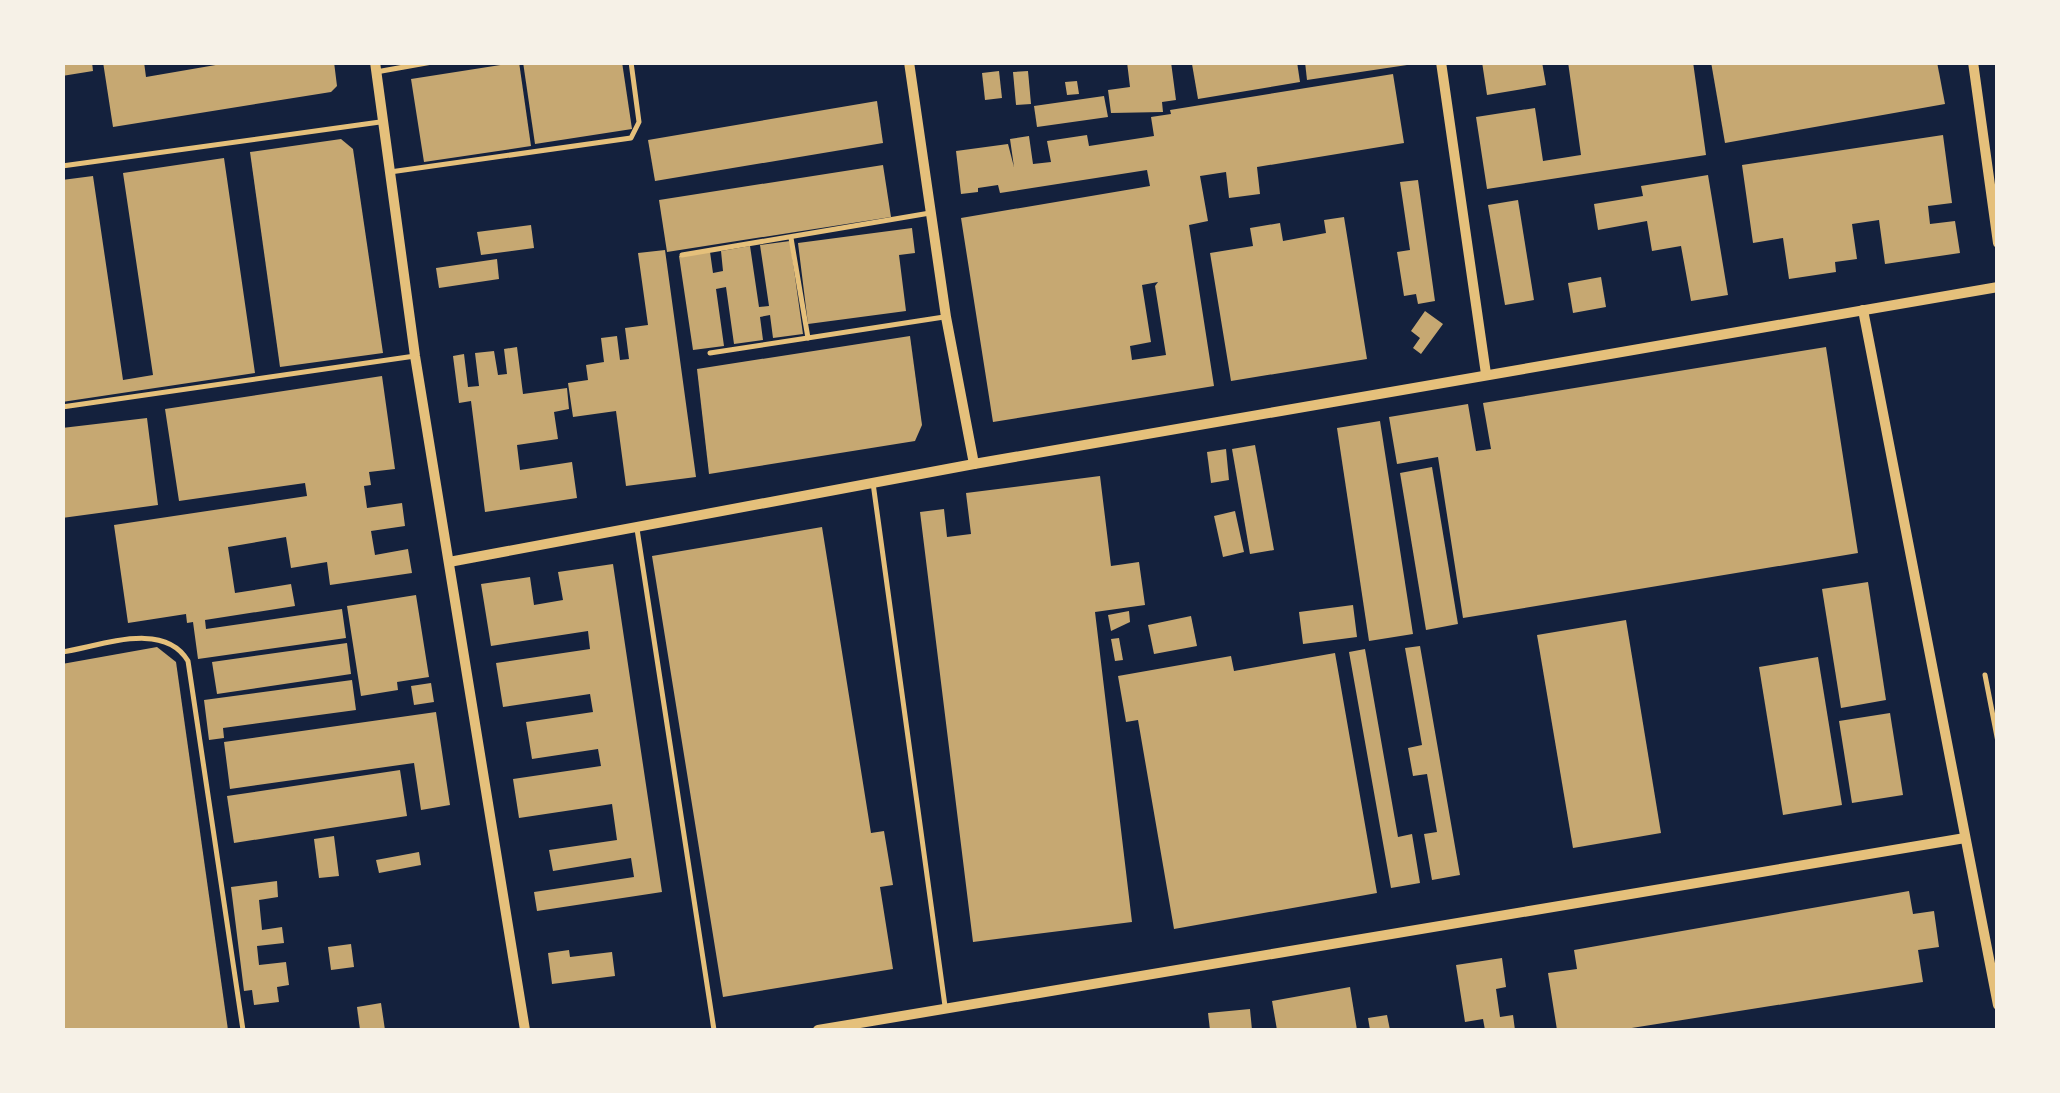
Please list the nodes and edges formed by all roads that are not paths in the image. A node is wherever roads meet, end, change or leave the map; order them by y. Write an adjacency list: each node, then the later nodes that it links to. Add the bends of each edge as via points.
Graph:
1 (432, 62): 6 (lane)
2 (631, 62): 9 (lane, via 639,122 631,138)
3 (909, 62): 11 (street)
4 (1441, 62): 21 (street)
5 (1973, 62): 10 (street)
6 (376, 67): 7 (street)
7 (383, 122): 8 (lane); 9 (street)
8 (62, 166)
9 (390, 172): 20 (street)
10 (1994, 190): 13 (street)
11 (931, 212): 12 (lane); 17 (street)
12 (790, 237): 14 (lane); 18 (lane)
13 (1998, 243)
14 (682, 255)
15 (1998, 287): 16 (street)
16 (1864, 310): 21 (street); 30 (street)
17 (946, 317): 18 (lane); 23 (street)
18 (808, 338): 19 (lane)
19 (710, 353)
20 (415, 356): 22 (lane); 26 (street)
21 (1486, 374): 23 (street)
22 (62, 407)
23 (974, 464): 24 (street)
24 (872, 483): 25 (street); 32 (lane)
25 (637, 527): 26 (street); 35 (lane)
26 (449, 562): 34 (street)
27 (62, 652): 33 (lane, via 157,638 176,645 188,661)
28 (1985, 675): 29 (lane)
29 (1998, 742)
30 (1965, 838): 31 (street); 32 (street)
31 (1998, 1005)
32 (945, 1009): 36 (street)
33 (243, 1030)
34 (525, 1030)
35 (714, 1030)
36 (818, 1030)

